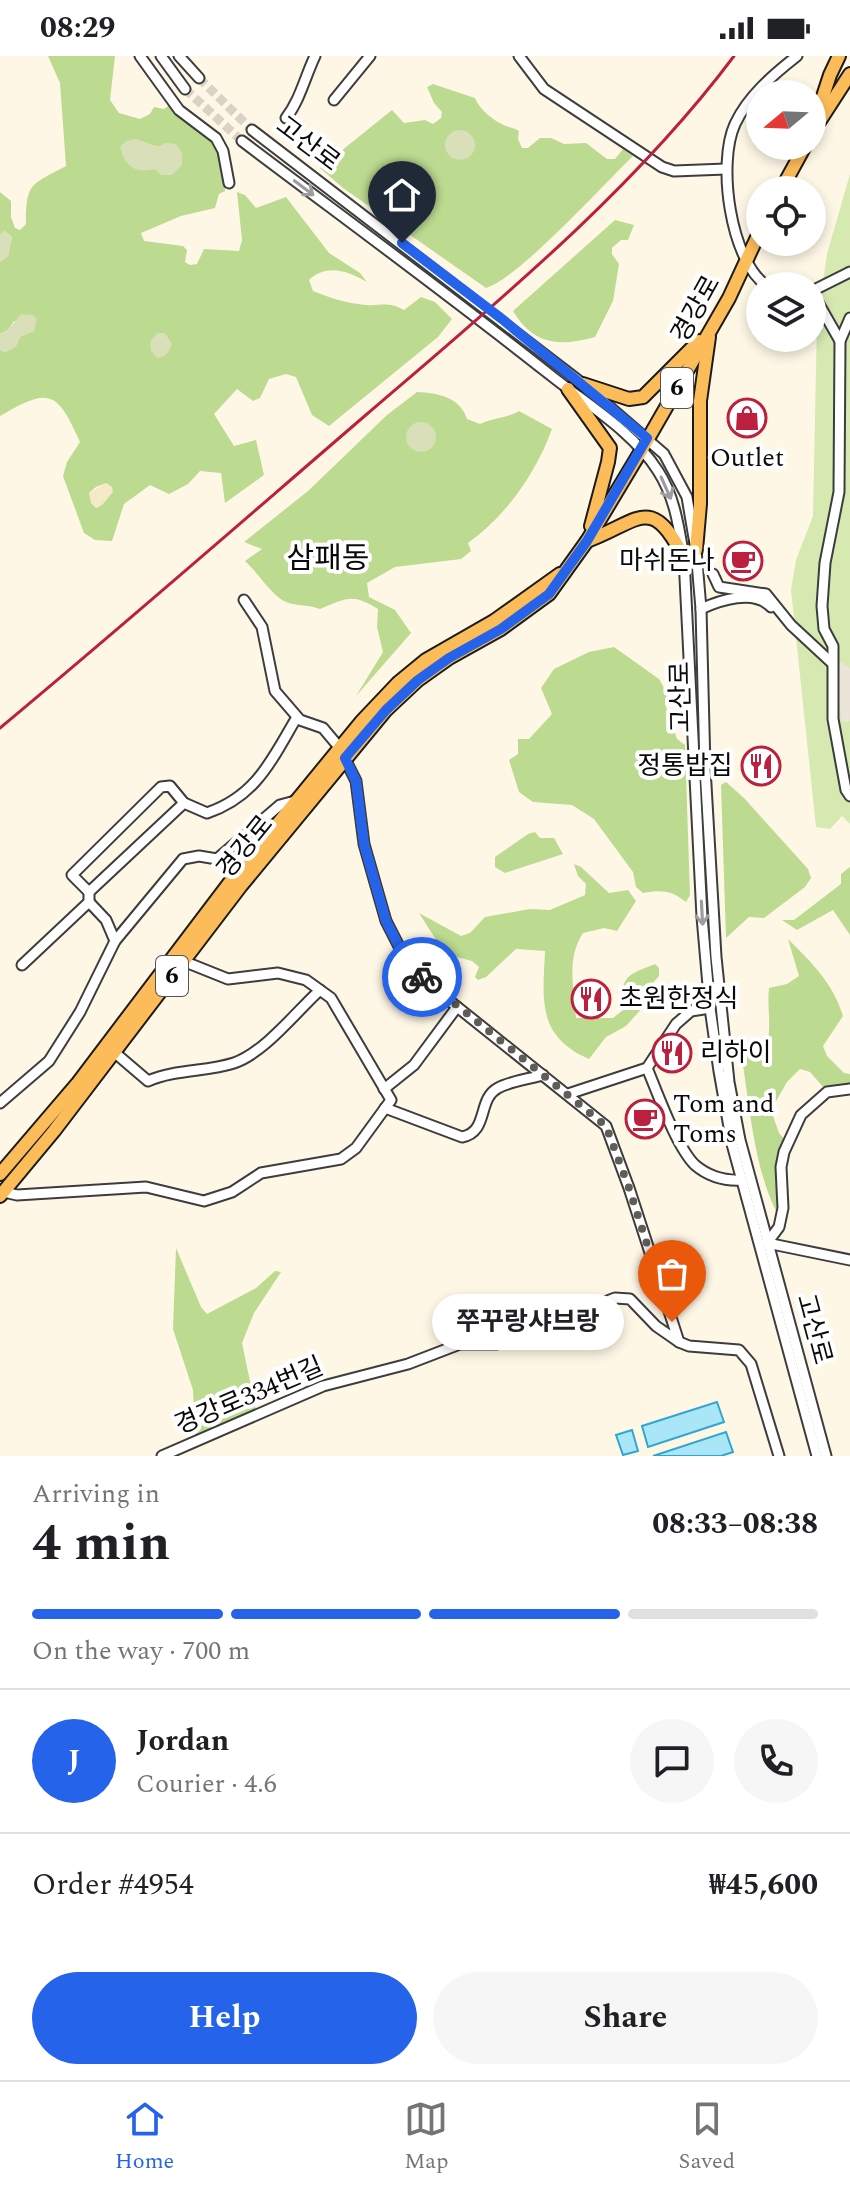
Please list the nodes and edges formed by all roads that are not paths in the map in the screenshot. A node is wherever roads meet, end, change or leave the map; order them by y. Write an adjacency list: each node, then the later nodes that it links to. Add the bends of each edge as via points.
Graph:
1 (140, 56): 19 (street, via 179,110 216,138)
2 (161, 56): 12 (street)
3 (179, 56): 10 (street)
4 (315, 56): 15 (street, via 297,104)
5 (370, 56): 13 (street)
6 (519, 56): 18 (street, via 544,89 662,167)
7 (797, 56): 18 (street, via 772,75 736,122)
8 (839, 56): 11 (main road)
9 (850, 76): 14 (main road)
10 (199, 78)
11 (826, 88)
12 (185, 89)
13 (334, 100)
14 (826, 111)
15 (286, 118)
16 (252, 130): 29 (street, 고산로)
17 (242, 141): 30 (street, 고산로, one-way to 30)
18 (726, 169): 21 (street, via 734,232)
19 (229, 183)
20 (748, 256): 21 (main road, 경강로 / 6)
21 (747, 259): 22 (street); 27 (main road, 경강로 / 6)
22 (753, 272)
23 (850, 272): 24 (street)
24 (826, 285)
25 (826, 316): 28 (street)
26 (850, 318): 28 (street)
27 (710, 330): 29 (main road, via 643,397 629,399); 31 (main road, 경강로 / 6); 34 (main road, via 700,401)
28 (840, 341): 40 (street, via 839,492 822,606)
29 (583, 384): 31 (street, 고산로)
30 (568, 389): 32 (street, 고산로); 33 (main road, via 610,448)
31 (647, 438): 32 (main road, 경강로 / 6); 34 (street, 고산로, via 664,454 687,497)
32 (641, 451): 33 (main road, 경강로 / 6); 35 (street, 고산로, one-way to 35, via 668,490)
33 (587, 541): 35 (main road, via 632,518 648,516 661,522); 42 (main road, 경강로 / 6, via 566,570 398,683)
34 (696, 550): 38 (street, 고산로)
35 (684, 558): 52 (street, 고산로, one-way to 52)
36 (713, 574): 39 (street, via 719,587 766,594)
37 (244, 600): 41 (street, via 262,627 275,691)
38 (701, 609): 39 (street, via 753,598 765,601); 64 (street, 고산로, via 717,973 729,1082)
39 (791, 625): 40 (street)
40 (832, 663): 43 (street, via 833,719)
41 (297, 717): 42 (street, via 323,728); 45 (street, via 248,791 207,813)
42 (342, 753): 44 (main road, 경강로 / 6); 48 (main road, 경강로 / 6); 51 (street, via 356,781 364,844 386,921 408,964)
43 (850, 796)
44 (295, 801): 47 (street, via 280,805 217,859 183,859); 61 (main road, 경강로 / 6, via 77,1084)
45 (184, 803): 46 (street); 46 (street, via 170,786 161,787 72,875)
46 (89, 897): 47 (street); 49 (street)
47 (115, 941): 59 (street, via 49,1061)
48 (183, 961): 50 (street, via 228,979 278,973 306,980); 53 (main road, 경강로 / 6)
49 (22, 965)
50 (320, 990): 53 (street, via 250,1056 231,1064 167,1073 148,1081); 56 (street, via 331,998)
51 (457, 1007): 55 (street); 56 (street, via 414,1065)
52 (710, 1008): 54 (street, via 691,1011 676,1024); 62 (street, 고산로)
53 (114, 1052): 63 (main road, 경강로 / 6)
54 (647, 1068): 58 (street); 62 (street, via 695,1165 725,1181)
55 (543, 1075): 58 (street); 60 (street, via 497,1088 479,1127 462,1137)
56 (384, 1089): 60 (street, via 391,1100)
57 (850, 1089): 64 (street, via 827,1092 801,1115 781,1167 779,1227)
58 (568, 1094): 66 (street, via 606,1126)
59 (0, 1103)
60 (385, 1108): 63 (street, via 356,1148 341,1159 261,1173 232,1192 204,1201 146,1187)
61 (0, 1174)
62 (742, 1180): 69 (street, 고산로)
63 (2, 1194)
64 (767, 1243): 65 (street); 70 (street, 고산로)
65 (850, 1260)
66 (679, 1342): 67 (street, 경강로334번길, via 630,1299 615,1298 497,1344 460,1344 323,1386); 68 (street, via 739,1350 751,1364)
67 (162, 1456)
68 (779, 1456)
69 (817, 1456)
70 (826, 1456)

